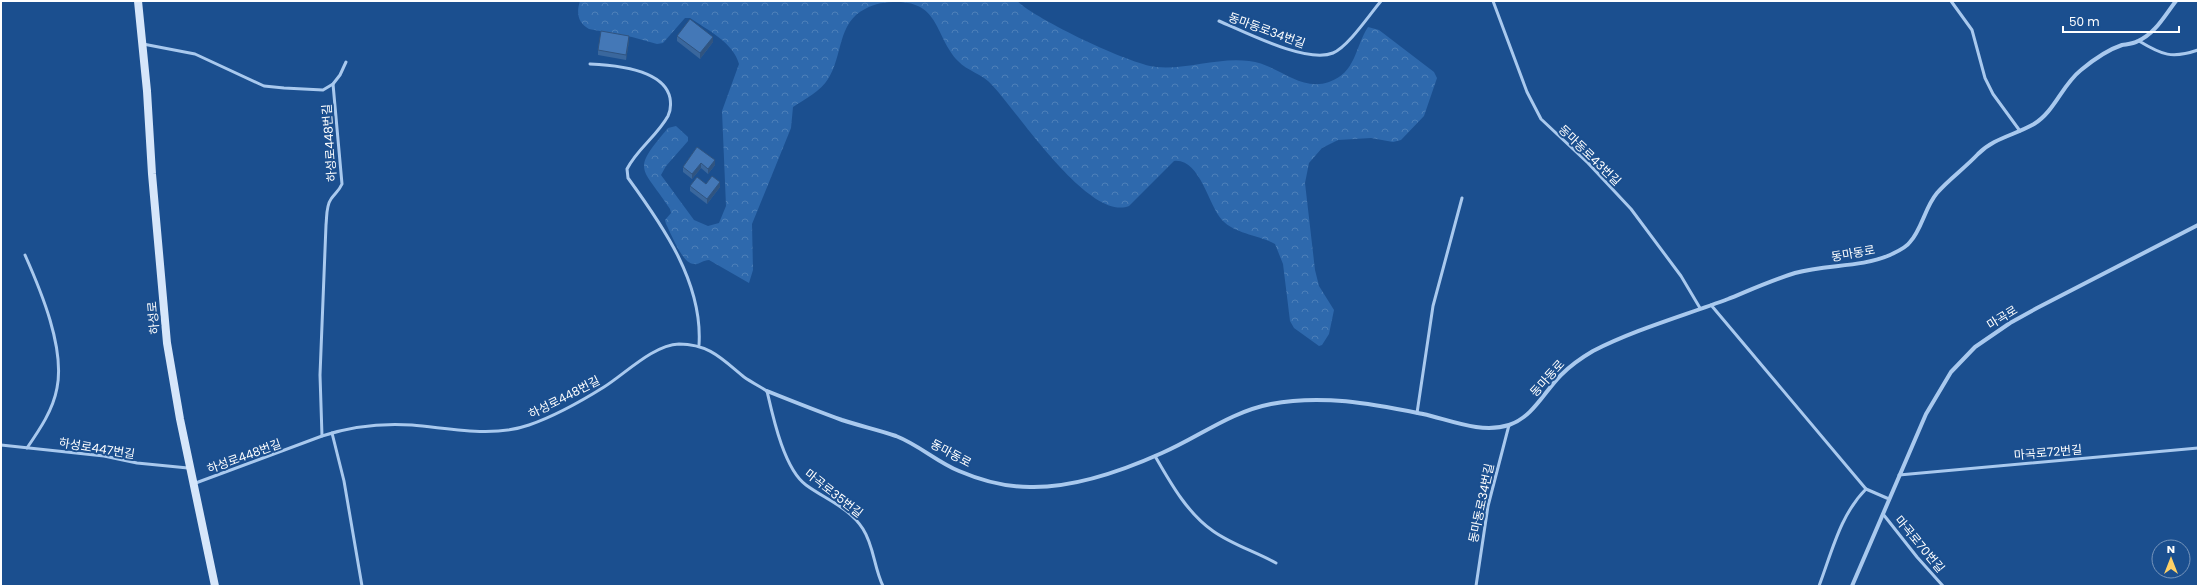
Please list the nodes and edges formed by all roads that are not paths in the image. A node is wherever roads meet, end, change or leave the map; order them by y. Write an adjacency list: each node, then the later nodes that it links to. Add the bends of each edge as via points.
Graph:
1 (138, 1): 8 (street, 하성로)
2 (1381, 1): 6 (lane, 동마동로34번길, via 1352,37 1334,53 1319,56 1274,44)
3 (1493, 1): 18 (lane, 동마동로43번길, via 1527,92 1541,119 1588,163 1631,209 1666,255)
4 (1951, 1): 13 (lane, via 1972,30 1985,78 1993,94)
5 (2176, 1): 7 (street, 동마동로, via 2152,32)
6 (1219, 22)
7 (2139, 41): 9 (lane, via 2174,56); 13 (street, 동마동로, via 2110,51 2079,71 2038,122)
8 (143, 44): 12 (lane, via 195,54 264,86 323,90); 29 (street, 하성로, via 167,343)
9 (2198, 50)
10 (346, 62): 12 (lane)
11 (590, 64): 19 (lane, via 619,66 642,72 660,83 669,93 669,115 639,150 627,169 628,178 665,231 681,265 697,306)
12 (333, 84): 24 (lane, 하성로448번길, via 342,184 339,192 331,199 326,225 320,375)
13 (2020, 131): 17 (street, 동마동로, via 1989,144 1939,191 1929,204 1911,242 1901,249 1868,262 1794,274)
14 (1462, 198): 21 (lane, via 1433,306)
15 (2198, 225): 30 (street, 마곡로, via 2037,308 1975,347 1937,393)
16 (25, 255): 26 (lane, via 52,330 59,374 53,403 44,423)
17 (1711, 305): 18 (street, 동마동로); 32 (lane)
18 (1700, 308): 22 (street, 동마동로, via 1591,352 1558,377 1522,418)
19 (699, 345): 20 (lane, 하성로448번길); 23 (lane, 하성로448번길, via 677,344 656,351 592,394 528,426 487,432 410,425 377,425)
20 (767, 391): 28 (street, 동마동로, via 842,420 897,436 960,472 1009,485 1051,486 1121,469); 38 (lane, 마곡로35번길, via 775,426 792,471 804,484 854,517 870,544)
21 (1417, 413): 22 (street, 동마동로, via 1474,427 1492,428); 28 (street, 동마동로, via 1340,400 1311,399 1271,404 1225,419)
22 (1509, 425): 39 (lane, 동마동로34번길, via 1488,506)
23 (332, 433): 24 (lane, 하성로448번길); 37 (lane, via 344,481)
24 (322, 436): 31 (lane, 하성로448번길)
25 (1, 445): 26 (lane, 하성로447번길)
26 (27, 448): 29 (lane, 하성로447번길)
27 (2198, 448): 30 (lane, 마곡로72번길)
28 (1155, 456): 35 (lane, via 1171,483 1213,531)
29 (190, 468): 31 (street, 하성로)
30 (1899, 475): 33 (street, 마곡로)
31 (194, 484): 36 (street, 하성로)
32 (1866, 489): 33 (lane); 40 (lane, via 1854,501 1847,514)
33 (1889, 499): 34 (street, 마곡로)
34 (1883, 514): 41 (street, 마곡로); 42 (lane, 마곡로70번길)
35 (1276, 562)
36 (215, 586)
37 (362, 586)
38 (883, 586)
39 (1476, 586)
40 (1820, 586)
41 (1852, 586)
42 (1943, 586)

